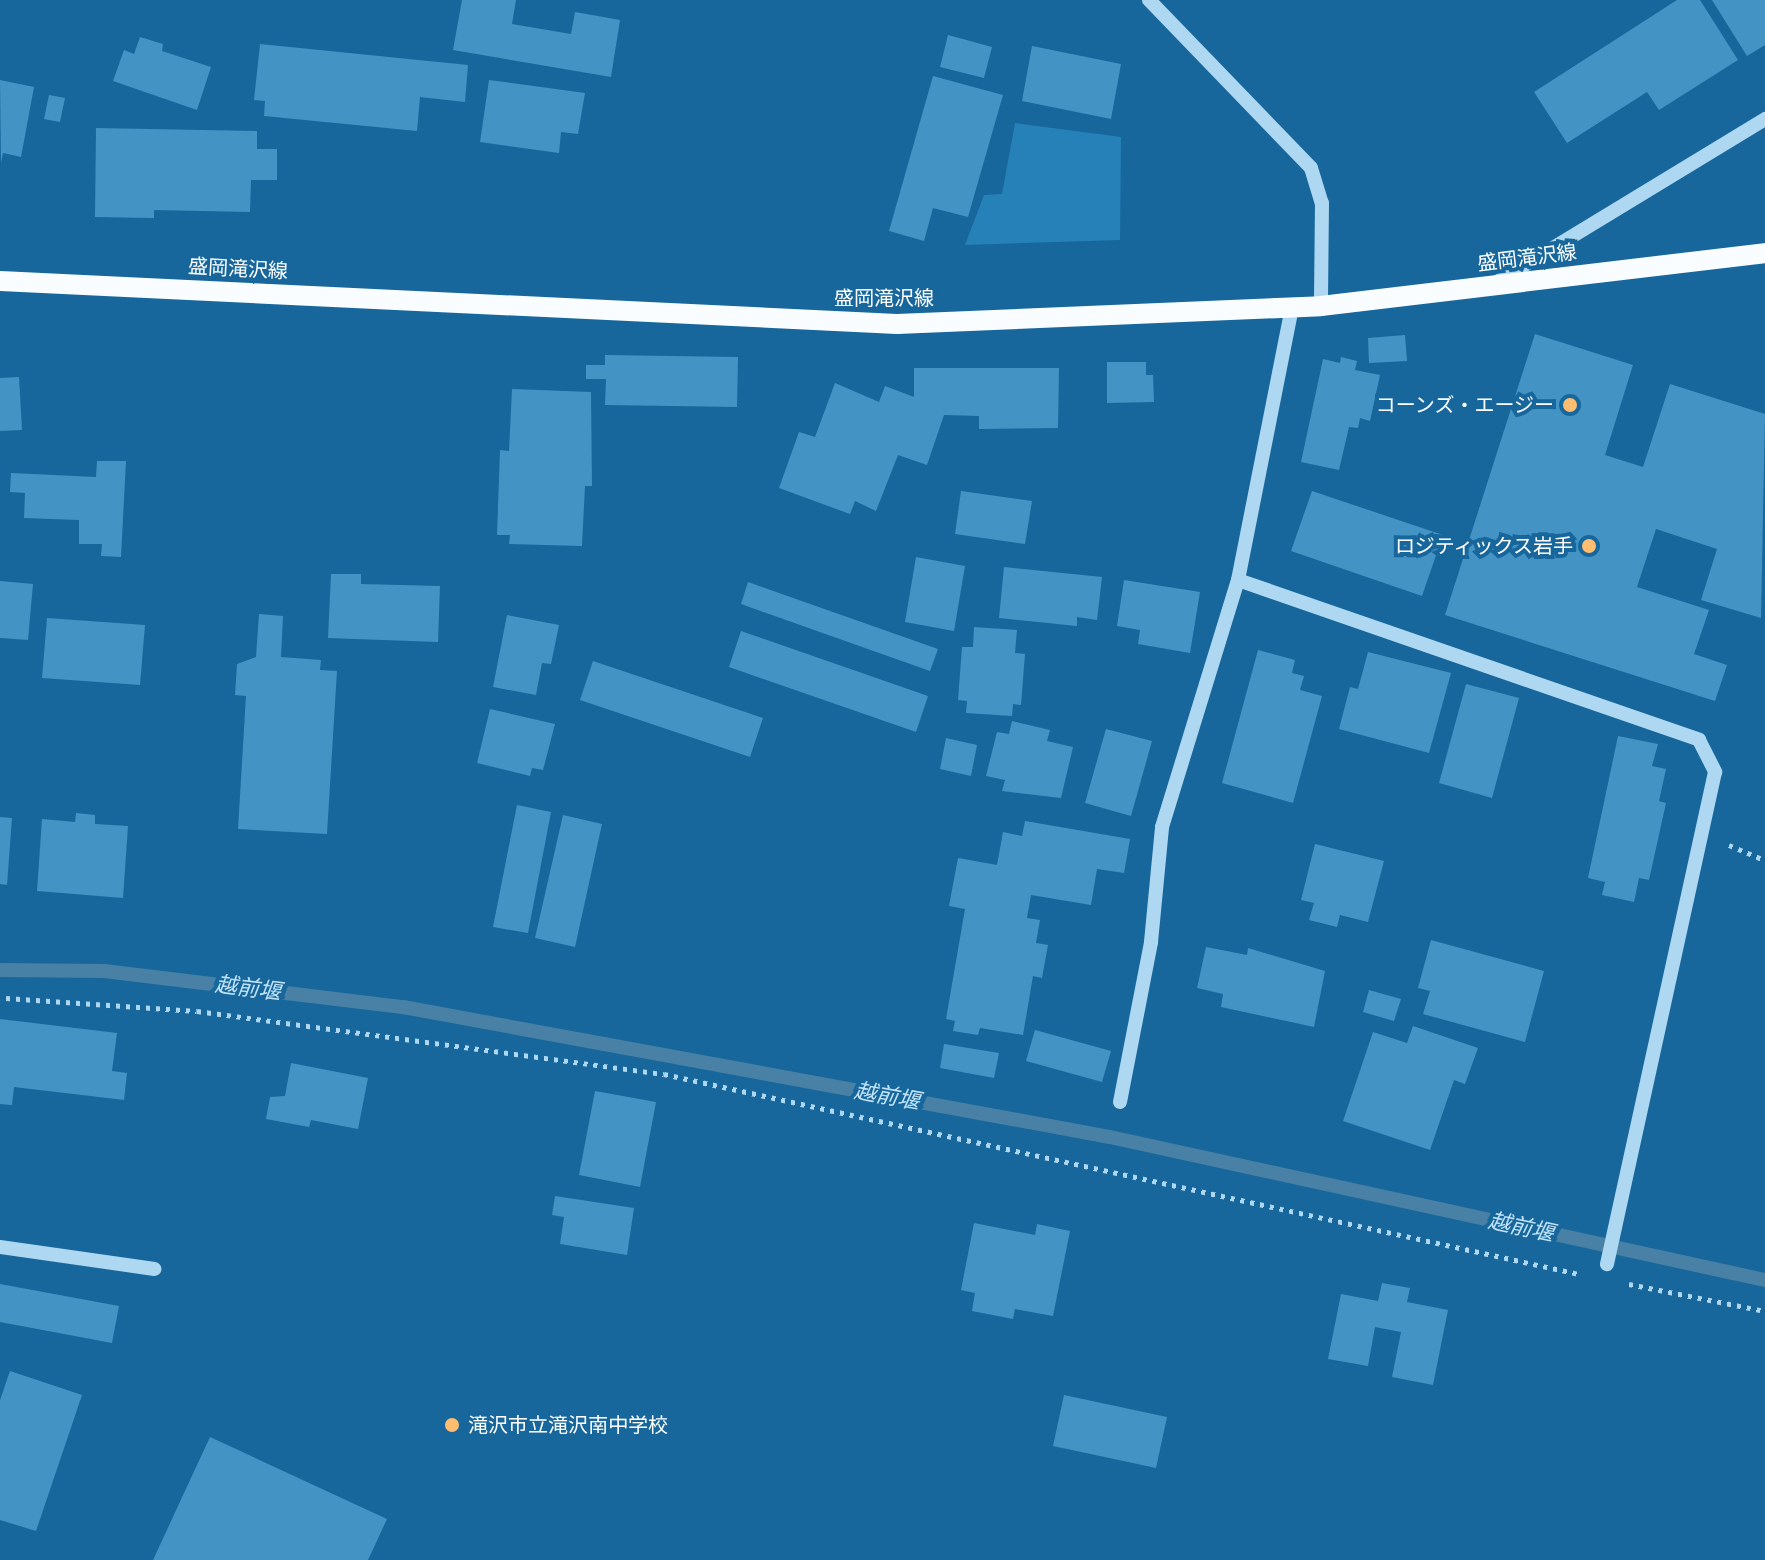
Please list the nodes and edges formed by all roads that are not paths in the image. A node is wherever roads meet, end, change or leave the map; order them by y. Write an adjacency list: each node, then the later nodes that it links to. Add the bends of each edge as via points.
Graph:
1 (1149, 0): 6 (street, via 1311,168 1322,203)
2 (1765, 119): 5 (street)
3 (1765, 253): 5 (main road, 盛岡滝沢線)
4 (0, 281): 7 (main road, 盛岡滝沢線, via 897,324)
5 (1490, 286): 6 (main road, 盛岡滝沢線)
6 (1321, 306): 7 (main road, 盛岡滝沢線)
7 (1292, 308): 8 (street)
8 (1238, 580): 9 (street, via 1162,827 1151,942); 12 (street, via 1699,740 1715,772)
9 (1120, 1102)
10 (0, 1247): 11 (street)
11 (154, 1269)
12 (1605, 1272)

